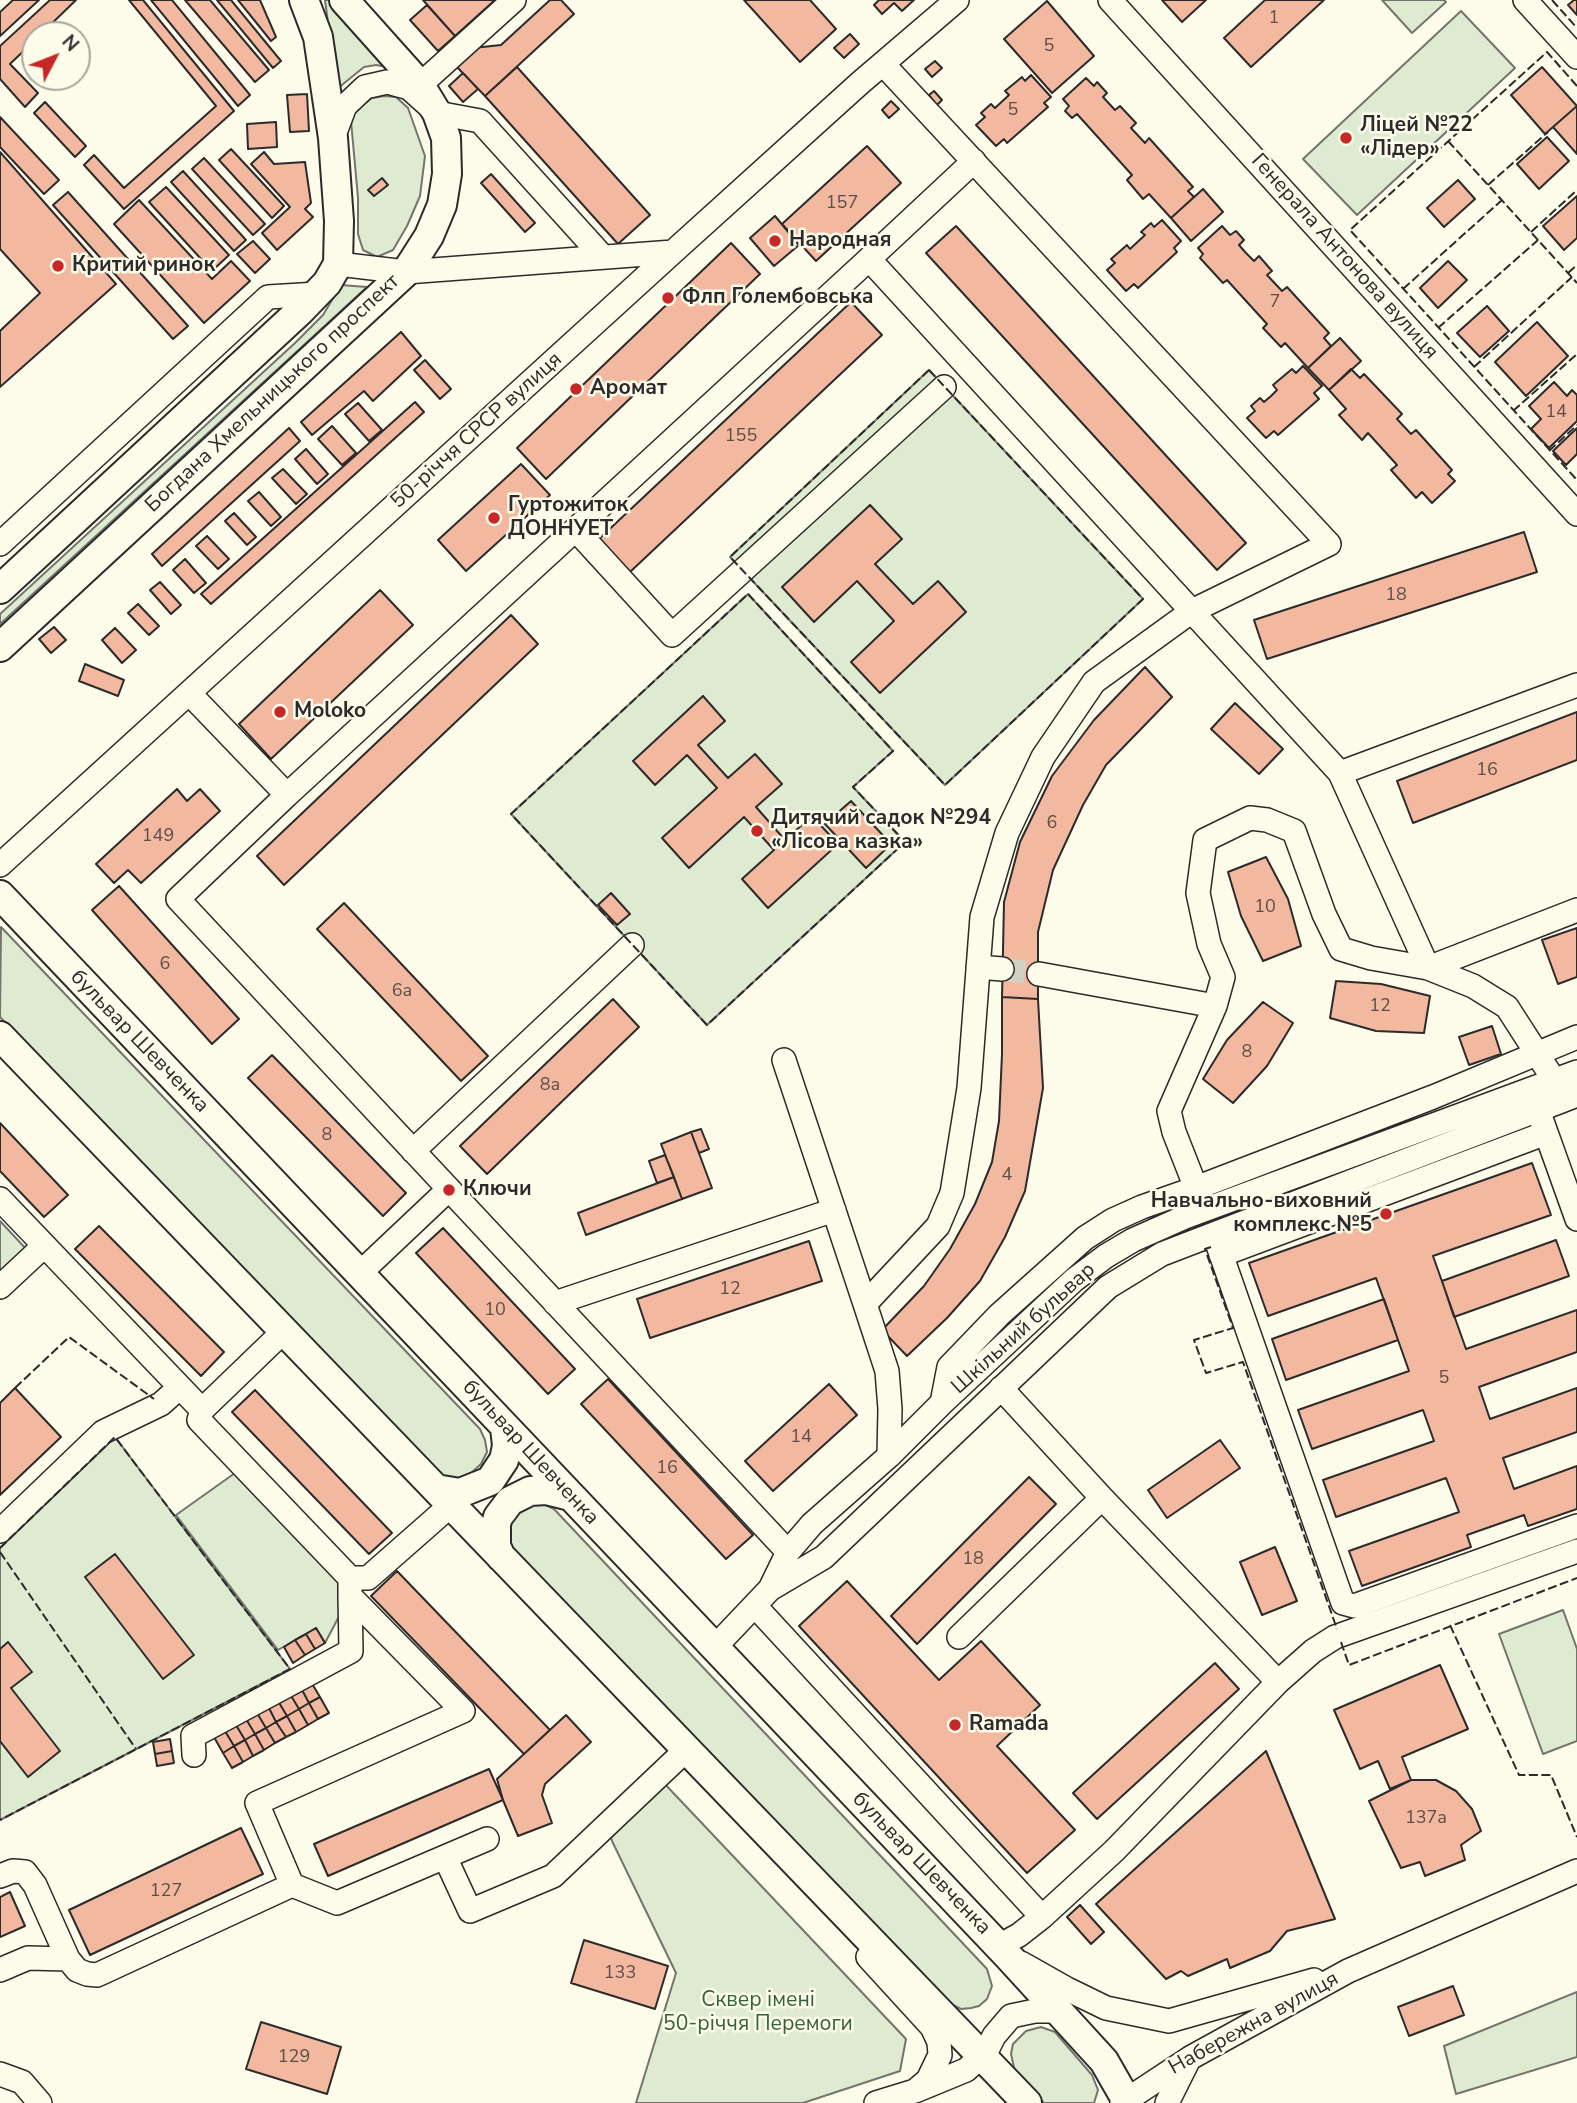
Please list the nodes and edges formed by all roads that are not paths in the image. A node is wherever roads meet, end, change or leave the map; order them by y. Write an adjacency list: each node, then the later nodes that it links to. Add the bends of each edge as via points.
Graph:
1 (304, 0): 11 (main road, via 318,37)
2 (344, 0): 9 (main road, Богдана Хмельницького проспект)
3 (514, 0): 9 (street)
4 (957, 0): 8 (street, 50-річчя СРСР вулиця)
5 (1110, 0): 20 (street, Генерала Антонова вулиця)
6 (1525, 0): 7 (street)
7 (1577, 57)
8 (883, 64): 12 (street); 13 (street, 50-річчя СРСР вулиця)
9 (420, 85): 10 (main road, Богдана Хмельницького проспект)
10 (436, 113): 11 (street, via 409,88 387,82 365,87 345,106); 14 (street, via 480,121); 17 (main road, Богдана Хмельницького проспект, via 446,138 442,205)
11 (334, 138): 16 (main road)
12 (974, 161): 15 (street); 24 (street, via 1329,544)
13 (673, 252): 14 (street); 27 (street, 50-річчя СРСР вулиця)
14 (603, 257): 17 (street)
15 (869, 259): 21 (street); 24 (street)
16 (338, 264): 17 (street); 18 (main road, Богдана Хмельницького проспект)
17 (406, 272): 25 (main road, Богдана Хмельницького проспект)
18 (318, 293): 22 (street, via 268,297); 23 (main road, Богдана Хмельницького проспект)
19 (944, 387): 21 (street, via 672,635)
20 (1577, 514)
21 (576, 530): 29 (street)
22 (0, 544)
23 (0, 589)
24 (1192, 611): 28 (street); 34 (street, via 1094,682 1043,757 1005,840 982,917)
25 (0, 647)
26 (1577, 685): 28 (street)
27 (189, 692): 29 (street); 30 (street, 50-річчя СРСР вулиця)
28 (1340, 773): 35 (street)
29 (286, 795): 48 (street, via 178,899)
30 (0, 865)
31 (0, 895): 56 (main road, бульвар Шевченка)
32 (1577, 910): 35 (street)
33 (632, 945): 48 (street)
34 (978, 967): 36 (street); 59 (street, via 970,1088 952,1194 938,1226)
35 (1428, 968): 38 (street, via 1341,949 1294,831 1250,818 1205,840 1198,893 1209,944 1223,977); 41 (street, via 1473,986 1507,1007)
36 (1002, 969)
37 (1038, 974): 38 (street)
38 (1215, 1006): 49 (street, via 1169,1111)
39 (0, 1036): 60 (main road)
40 (1577, 1037): 41 (street)
41 (1539, 1054): 44 (street); 49 (street)
42 (784, 1060): 52 (street)
43 (1577, 1072): 44 (street, Шкільний бульвар)
44 (1554, 1080): 63 (street, Шкільний бульвар, via 1133,1240 1074,1280)
45 (1577, 1095): 46 (street)
46 (1538, 1110): 47 (street); 54 (street)
47 (1546, 1133): 53 (street); 54 (street)
48 (413, 1151): 50 (street)
49 (1196, 1188): 63 (street, via 1113,1220 1086,1238 999,1315 949,1367)
50 (449, 1189): 56 (street); 58 (street)
51 (0, 1199): 55 (street)
52 (834, 1210): 58 (street); 59 (street)
53 (1577, 1219)
54 (1217, 1245): 62 (street, via 1162,1254 1108,1287); 70 (street, via 1343,1603 1354,1606)
55 (44, 1246): 57 (street); 61 (street)
56 (359, 1274): 65 (main road, бульвар Шевченка)
57 (0, 1287)
58 (555, 1303): 73 (street)
59 (865, 1304): 66 (street, via 887,1371)
60 (284, 1331): 64 (street); 68 (main road)
61 (180, 1387): 64 (street); 71 (street, via 161,1404 103,1432)
62 (1002, 1388): 69 (street); 76 (street, via 824,1557)
63 (942, 1403): 66 (street, Шкільний бульвар)
64 (202, 1410): 75 (street, via 199,1420)
65 (505, 1427): 67 (main road, бульвар Шевченка); 68 (main road, via 504,1460 490,1480)
66 (889, 1456): 73 (street, Шкільний бульвар, via 811,1524)
67 (570, 1496): 74 (main road, via 530,1490 510,1502 496,1524 496,1546); 78 (main road, бульвар Шевченка)
68 (444, 1497): 74 (main road); 75 (street, via 368,1578)
69 (1102, 1498): 77 (street); 79 (street)
70 (1577, 1527)
71 (0, 1531)
72 (1577, 1551): 79 (street, via 1335,1637)
73 (788, 1552): 76 (street, Шкільний бульвар)
74 (502, 1557): 80 (main road)
75 (350, 1587): 81 (street, via 351,1651 194,1736); 87 (street, via 463,1711 257,1803)
76 (763, 1598): 78 (street, Шкільний бульвар); 88 (street)
77 (959, 1637)
78 (714, 1648): 89 (main road, бульвар Шевченка)
79 (1278, 1682): 88 (street, via 1114,1851)
80 (687, 1749): 83 (main road); 84 (street, via 553,1876 470,1911)
81 (194, 1755)
82 (487, 1839): 84 (street)
83 (789, 1854): 94 (main road); 97 (street, via 803,1885 932,2027 940,2055 928,2080)
84 (445, 1857): 87 (street, via 337,1903)
85 (1577, 1871): 92 (street, Набережна вулиця)
86 (0, 1877): 90 (street, via 20,1870 31,1877)
87 (292, 1885): 90 (street, via 97,1975 77,1970)
88 (1042, 1917): 89 (street)
89 (1004, 1951): 92 (street, Набережна вулиця, via 1106,2008 1169,2021); 93 (main road, бульвар Шевченка)
90 (68, 1959): 91 (street, via 28,1958)
91 (0, 1970)
92 (1348, 1971): 95 (street, Набережна вулиця)
93 (1060, 2011): 94 (street, via 1011,2016); 98 (main road, бульвар Шевченка, via 1104,2061)
94 (982, 2057): 97 (street, via 965,2070); 101 (main road)
95 (1190, 2058): 98 (street, Набережна вулиця); 102 (street)
96 (0, 2074): 99 (street, via 22,2082)
97 (915, 2091): 100 (street)
98 (1125, 2102)
99 (40, 2103)
100 (876, 2103)
101 (1027, 2103)
102 (1167, 2103)

